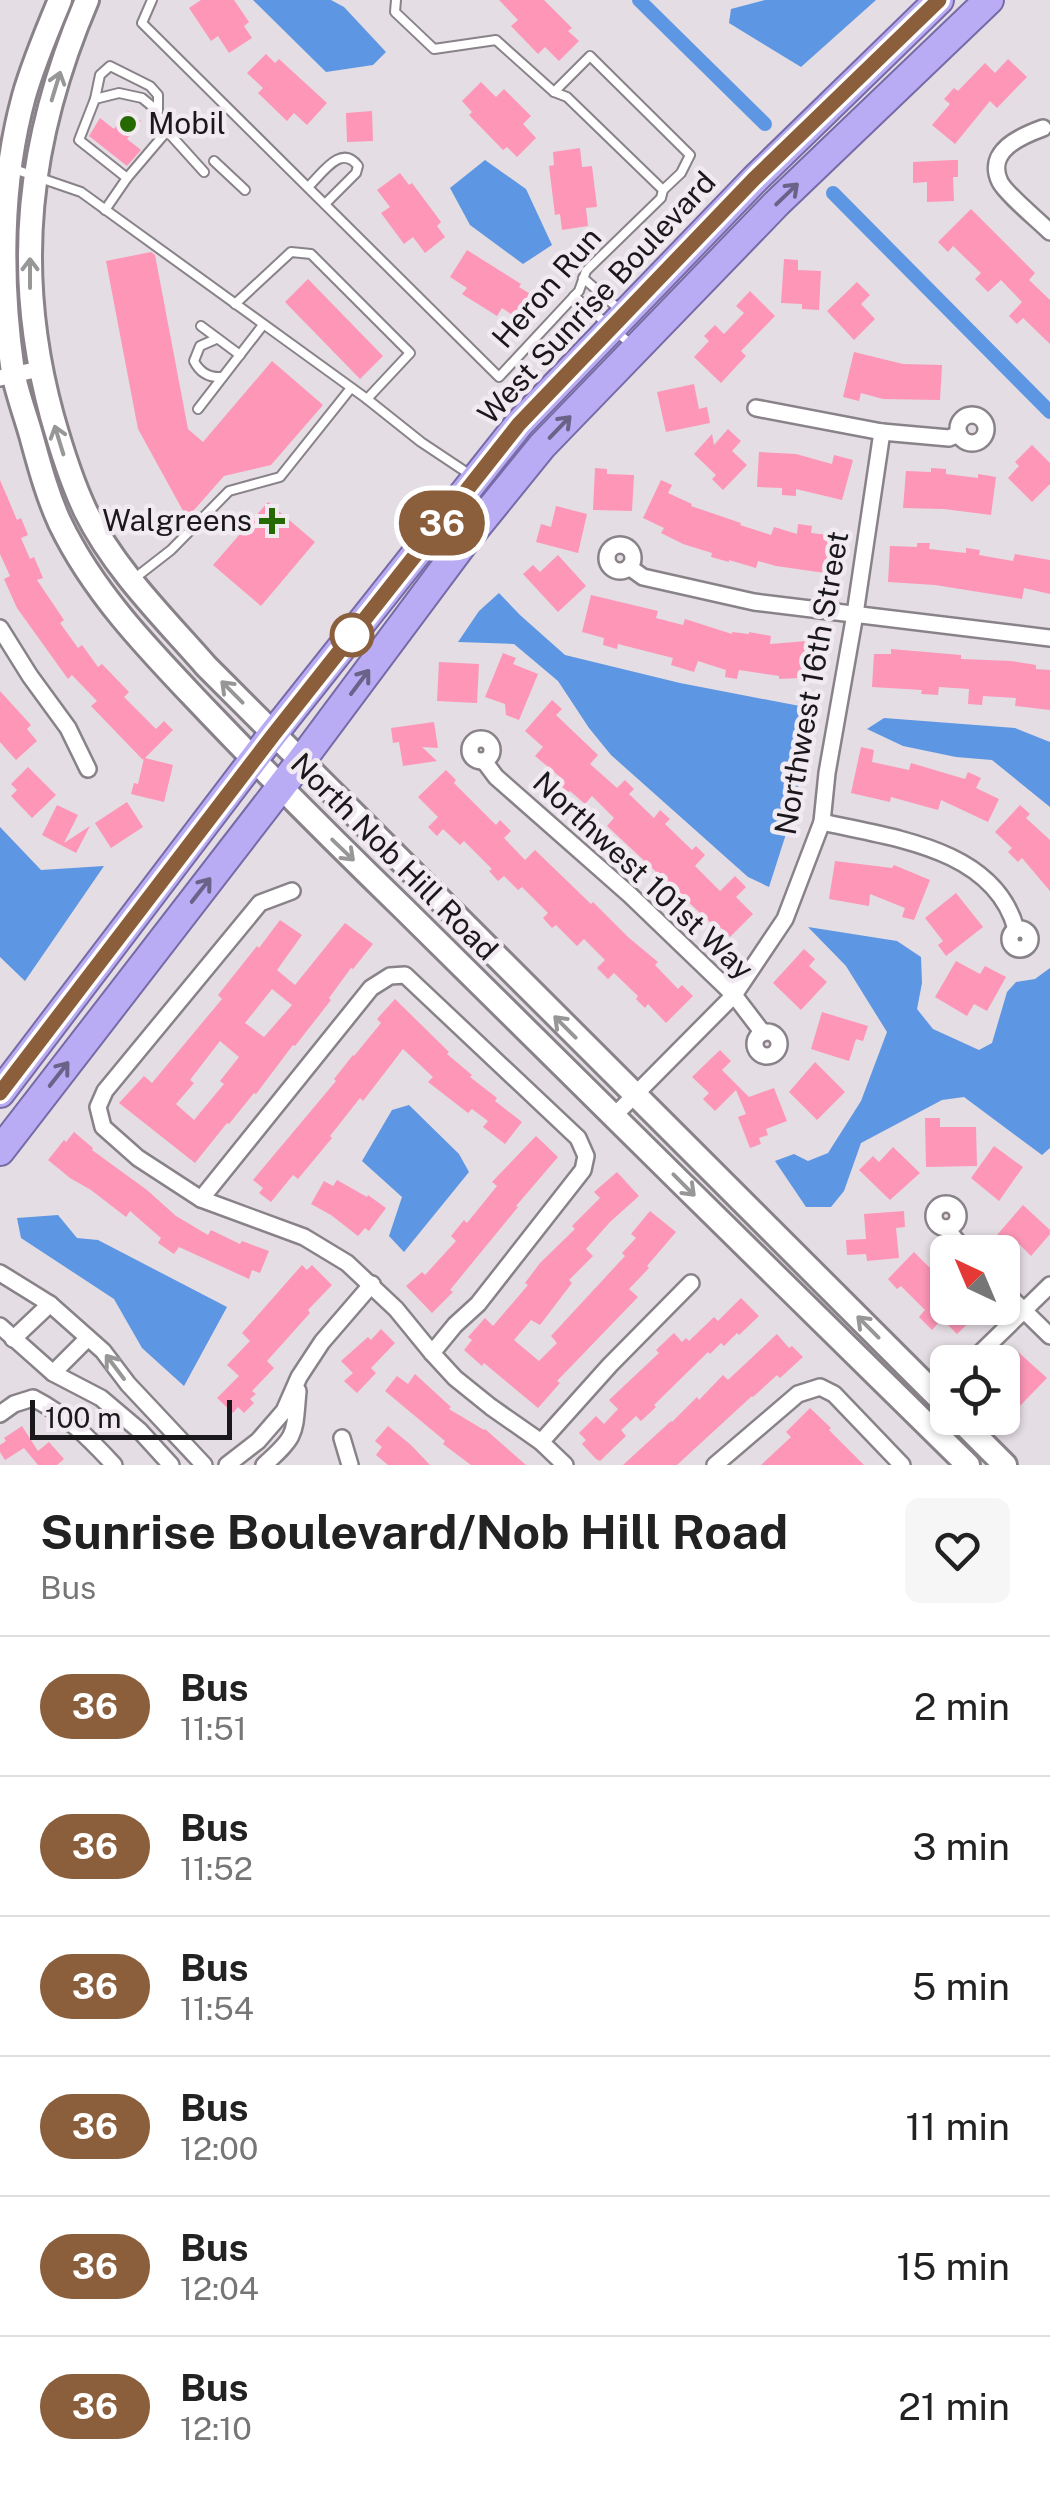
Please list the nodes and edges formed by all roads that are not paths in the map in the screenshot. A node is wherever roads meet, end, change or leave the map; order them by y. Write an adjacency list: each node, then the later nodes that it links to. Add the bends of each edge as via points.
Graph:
1 (60, 0): 13 (main road, North Nob Hill Road, via 24,97)
2 (87, 0): 15 (main road, North Nob Hill Road, one-way to 2, via 68,44)
3 (152, 0): 17 (lane, Heron Run, via 142,23)
4 (396, 0): 7 (lane, via 394,12 434,50 496,40)
5 (939, 0): 26 (highway, West Sunrise Boulevard)
6 (990, 0): 30 (highway, West Sunrise Boulevard, one-way to 6)
7 (554, 92): 19 (lane, via 568,97); 19 (lane, Heron Run, via 590,56 690,155)
8 (95, 99): 9 (lane, via 119,93 142,98); 9 (lane, via 110,66 150,86 158,95); 16 (lane, via 79,140)
9 (158, 115): 11 (lane)
10 (1043, 128): 22 (street, via 1016,138 997,166 1000,183)
11 (167, 131): 14 (lane); 16 (lane)
12 (214, 161): 18 (lane)
13 (10, 168): 15 (lane); 33 (main road, North Nob Hill Road, via 2,293)
14 (204, 172)
15 (34, 176): 21 (lane, via 81,192); 32 (main road, North Nob Hill Road, one-way to 15, via 30,292)
16 (127, 178): 21 (lane)
17 (308, 187): 20 (lane, Heron Run); 20 (lane, via 338,157 353,159 356,173)
18 (246, 190)
19 (663, 190): 23 (lane, Heron Run)
20 (324, 204): 24 (lane, Heron Run, via 499,376)
21 (105, 210): 25 (lane)
22 (1050, 232)
23 (583, 278): 24 (lane, Heron Run); 26 (lane)
24 (574, 296): 26 (lane)
25 (235, 304): 27 (lane); 36 (lane, via 291,252 310,254 410,353)
26 (619, 320): 30 (lane); 30 (lane); 41 (highway, West Sunrise Boulevard)
27 (263, 325): 31 (lane); 35 (lane)
28 (201, 326): 29 (lane)
29 (216, 339): 31 (lane); 34 (lane, via 200,346 194,361 203,373)
30 (642, 342): 50 (highway, West Sunrise Boulevard, one-way to 30, via 465,540)
31 (240, 356): 34 (lane)
32 (39, 369): 33 (street); 43 (main road, North Nob Hill Road, one-way to 32, via 85,510)
33 (7, 377): 48 (main road, North Nob Hill Road, via 60,522 84,565 143,644)
34 (222, 377): 38 (lane)
35 (350, 388): 36 (lane); 43 (lane, via 280,478 229,492)
36 (367, 399): 41 (lane)
37 (756, 408): 39 (street)
38 (198, 410)
39 (882, 432): 40 (street); 44 (street, Northwest 16th Street)
40 (959, 434)
41 (476, 478): 47 (highway, West Sunrise Boulevard)
42 (629, 567): 44 (street, via 754,602)
43 (132, 581): 47 (main road, North Nob Hill Road, one-way to 43)
44 (855, 614): 46 (street); 53 (street, Northwest 16th Street)
45 (0, 628): 51 (street)
46 (1050, 638)
47 (274, 734): 48 (highway, West Sunrise Boulevard); 50 (main road, North Nob Hill Road)
48 (254, 760): 52 (main road, North Nob Hill Road); 58 (highway, West Sunrise Boulevard)
49 (484, 760): 56 (street, Northwest 101st Way)
50 (301, 761): 52 (highway, West Sunrise Boulevard); 59 (main road, North Nob Hill Road, one-way to 50)
51 (88, 769)
52 (280, 787): 60 (main road, North Nob Hill Road, one-way to 60); 61 (highway, West Sunrise Boulevard, one-way to 52)
53 (822, 822): 55 (street, via 961,860 988,882); 56 (street, Northwest 16th Street, via 785,919)
54 (292, 891): 62 (street, via 260,902 104,1091 98,1107 114,1138)
55 (1016, 930)
56 (734, 995): 57 (street, Northwest 101st Way); 59 (street, Northwest 16th Street)
57 (762, 1033)
58 (0, 1093)
59 (635, 1096): 60 (street, Northwest 16th Street); 80 (main road, North Nob Hill Road, one-way to 59)
60 (616, 1115): 83 (main road, North Nob Hill Road, one-way to 83)
61 (0, 1151)
62 (201, 1199): 67 (street, via 304,1237); 77 (street, via 371,988 405,975 578,1138 586,1156 584,1170)
63 (946, 1228): 64 (street)
64 (952, 1235)
65 (0, 1273): 69 (street)
66 (691, 1283): 86 (street)
67 (372, 1284): 77 (street); 79 (street)
68 (1050, 1285): 71 (street)
69 (50, 1304): 74 (street); 75 (street)
70 (1020, 1306): 71 (street)
71 (1024, 1310): 73 (street); 76 (street)
72 (0, 1326): 75 (street)
73 (1050, 1336)
74 (88, 1338): 78 (street); 89 (street, one-way to 74)
75 (13, 1340): 78 (street)
76 (988, 1345)
77 (432, 1354): 86 (street)
78 (53, 1373): 88 (street, via 101,1398)
79 (299, 1377): 90 (street, via 284,1412); 91 (street, via 294,1433)
80 (930, 1382)
81 (930, 1406): 83 (street)
82 (0, 1414): 87 (street, via 33,1398 85,1433)
83 (917, 1415): 96 (main road, North Nob Hill Road)
84 (975, 1435): 97 (main road)
85 (342, 1438): 92 (street)
86 (541, 1442): 93 (street)
87 (107, 1463)
88 (171, 1465)
89 (204, 1465)
90 (227, 1465)
91 (264, 1465)
92 (350, 1465)
93 (565, 1465)
94 (716, 1465): 95 (street, via 798,1394 820,1386)
95 (902, 1465)
96 (968, 1465)
97 (1005, 1465)

